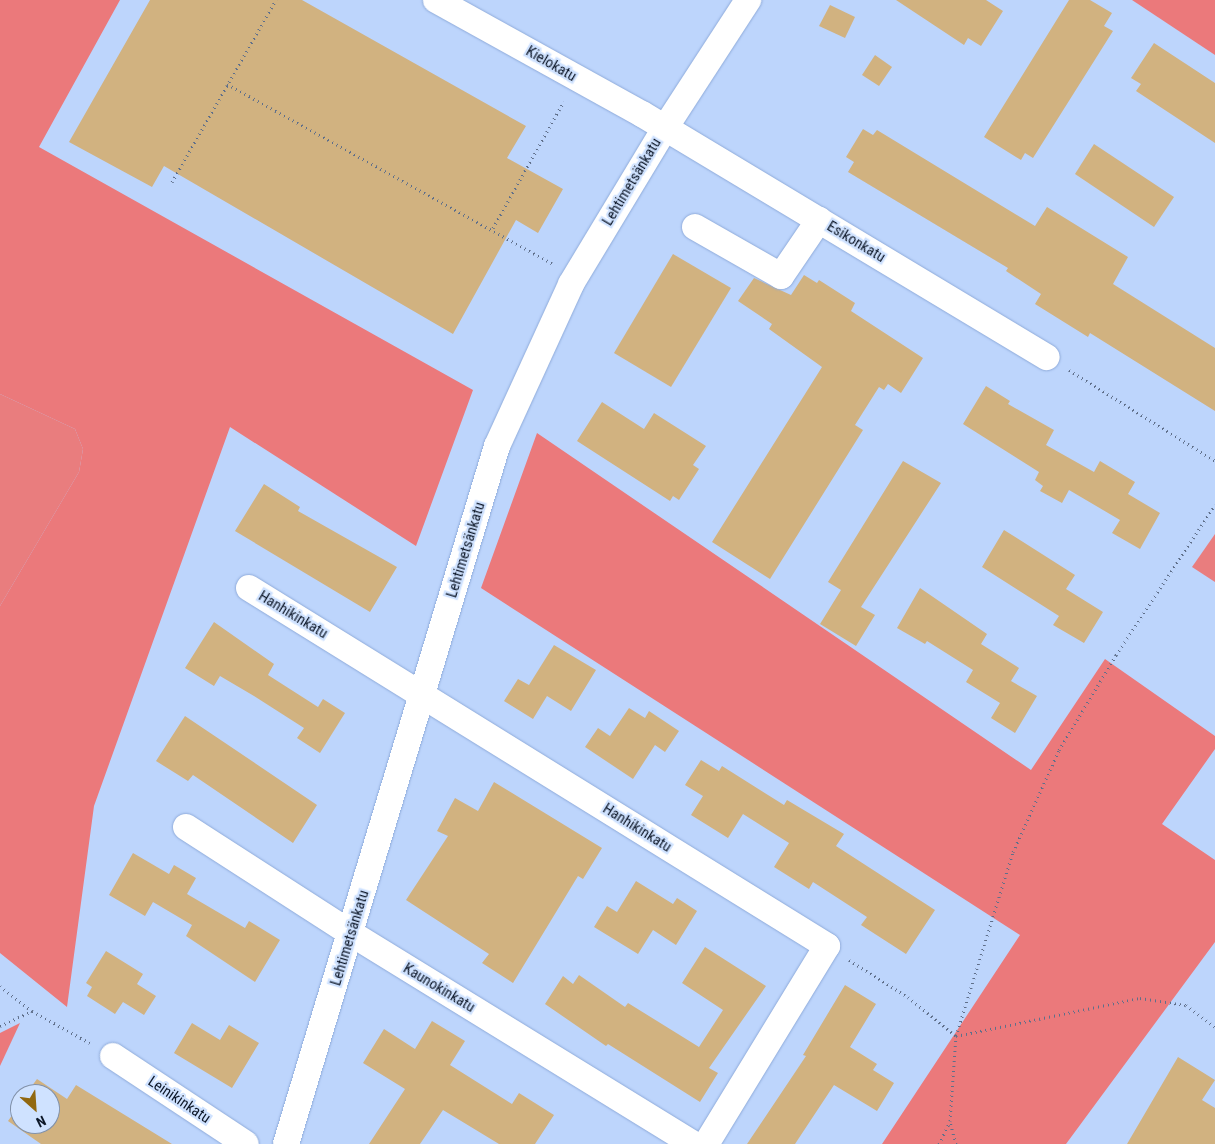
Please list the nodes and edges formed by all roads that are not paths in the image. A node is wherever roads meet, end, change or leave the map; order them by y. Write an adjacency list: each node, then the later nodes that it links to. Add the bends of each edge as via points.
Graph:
1 (436, 0): 3 (street, Kielokatu)
2 (748, 0): 3 (street, Lehtimetsänkatu)
3 (665, 128): 4 (street, Esikonkatu); 8 (street, Lehtimetsänkatu, via 571,284 497,446)
4 (819, 220): 5 (street, via 781,276); 6 (street, Esikonkatu)
5 (695, 227)
6 (1047, 357)
7 (249, 588): 8 (street, Hanhikinkatu)
8 (423, 694): 10 (street, Lehtimetsänkatu); 15 (street, Hanhikinkatu, via 827,946)
9 (186, 827): 10 (street, Kaunokinkatu)
10 (352, 934): 13 (street, Lehtimetsänkatu); 14 (street, Kaunokinkatu)
11 (113, 1056): 12 (street, Leinikinkatu)
12 (246, 1144)
13 (286, 1144)
14 (694, 1144)
15 (706, 1144)

